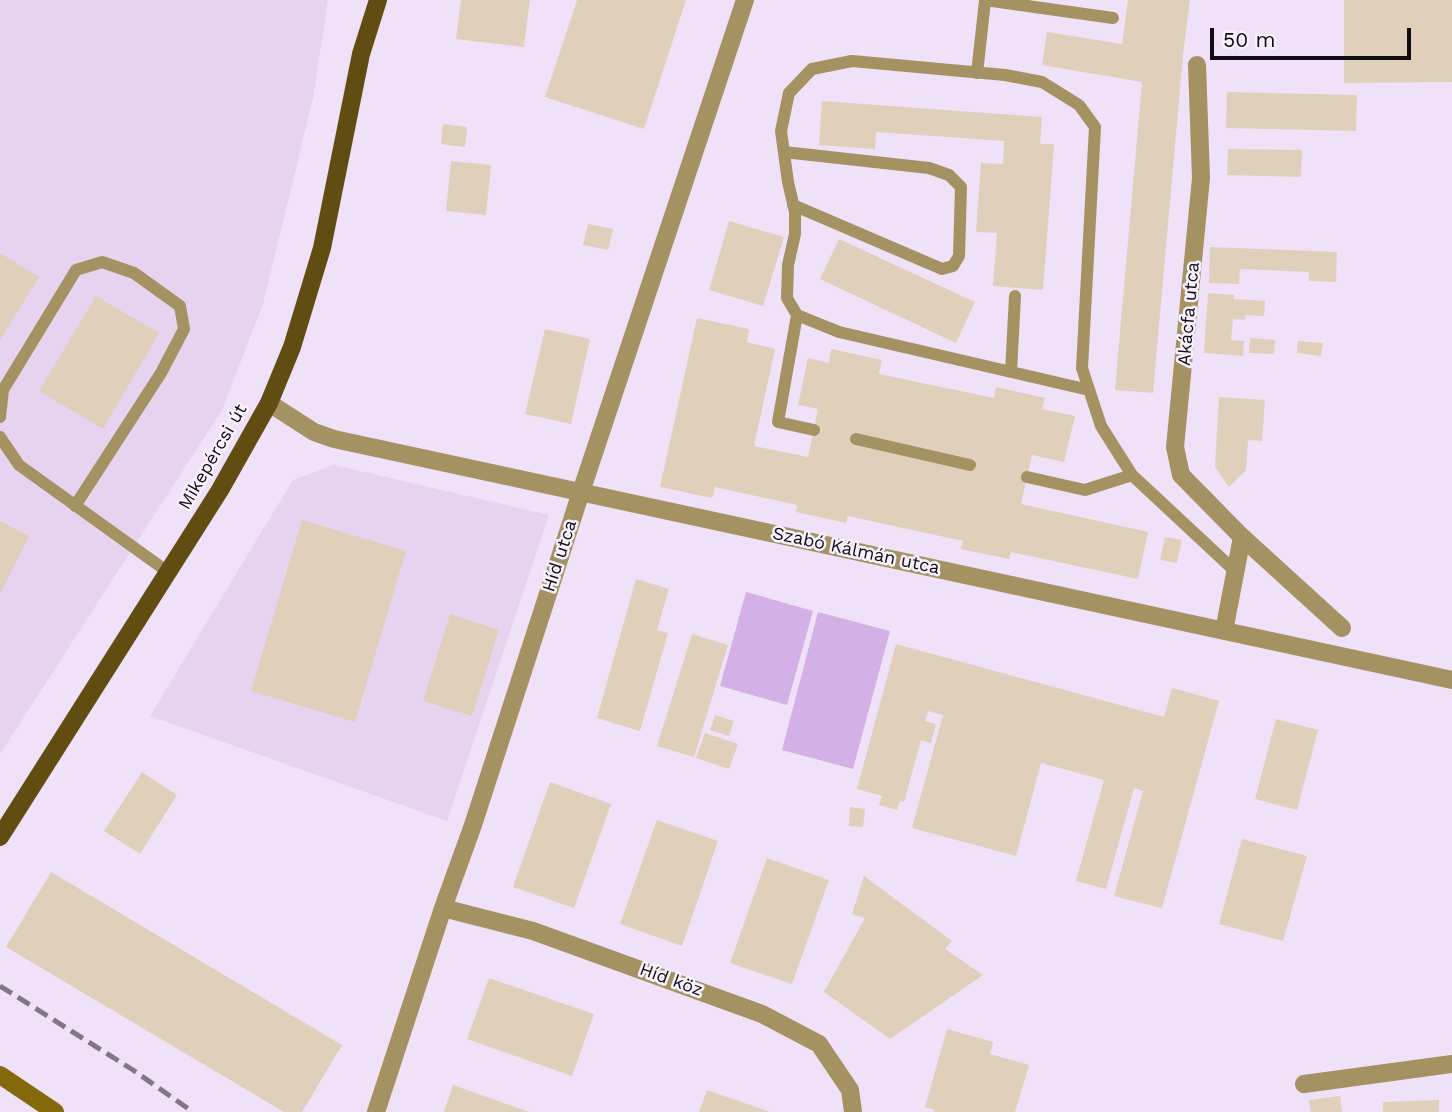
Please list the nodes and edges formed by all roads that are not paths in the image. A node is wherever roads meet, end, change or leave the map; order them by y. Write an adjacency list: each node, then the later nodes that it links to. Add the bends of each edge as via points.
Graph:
1 (366, 0): 6 (main road)
2 (378, 0): 6 (main road)
3 (745, 0): 23 (street, Híd utca)
4 (985, 0): 5 (lane); 8 (lane)
5 (1113, 18)
6 (362, 54): 15 (main road, Mikepércsi út, via 321,248 292,347)
7 (1197, 65): 25 (street, Akácfa utca, via 1201,178 1175,447 1181,475)
8 (977, 73): 9 (lane, via 852,61 812,69 789,93 781,131); 14 (lane, via 1042,82 1079,105 1095,127 1082,368)
9 (784, 152): 10 (lane); 10 (lane, via 929,168 949,175 961,187 959,256 953,266 942,269)
10 (793, 205): 12 (lane, via 795,234 787,298)
11 (1015, 296): 13 (lane)
12 (797, 315): 13 (lane, via 839,332); 17 (lane, via 778,422)
13 (1011, 372): 14 (lane)
14 (1089, 390): 21 (lane, via 1101,426)
15 (269, 403): 23 (street, Szabó Kálmán utca, via 314,432 334,439); 26 (main road, Mikepércsi út)
16 (0, 417): 24 (lane, via 3,390 76,270 102,261 134,273 180,306 184,329 161,373)
17 (814, 430)
18 (0, 437): 24 (lane, via 19,465)
19 (856, 439): 20 (lane)
20 (970, 465)
21 (1132, 475): 22 (lane, via 1085,490); 27 (lane)
22 (1027, 477)
23 (581, 492): 29 (street, Szabó Kálmán utca); 32 (street, Híd utca)
24 (75, 506): 26 (lane)
25 (1242, 537): 27 (street); 28 (street, Akácfa utca)
26 (168, 572): 31 (main road, Mikepércsi út)
27 (1236, 572): 29 (street)
28 (1342, 628)
29 (1224, 631): 30 (street, Szabó Kálmán utca)
30 (1452, 680)
31 (0, 837)
32 (443, 908): 37 (street, Híd utca); 38 (street, Híd köz, via 533,931 762,1014 819,1044 850,1090)
33 (1452, 1064): 35 (street)
34 (0, 1074): 36 (street)
35 (1304, 1084)
36 (55, 1112)
37 (376, 1112)
38 (853, 1112)

